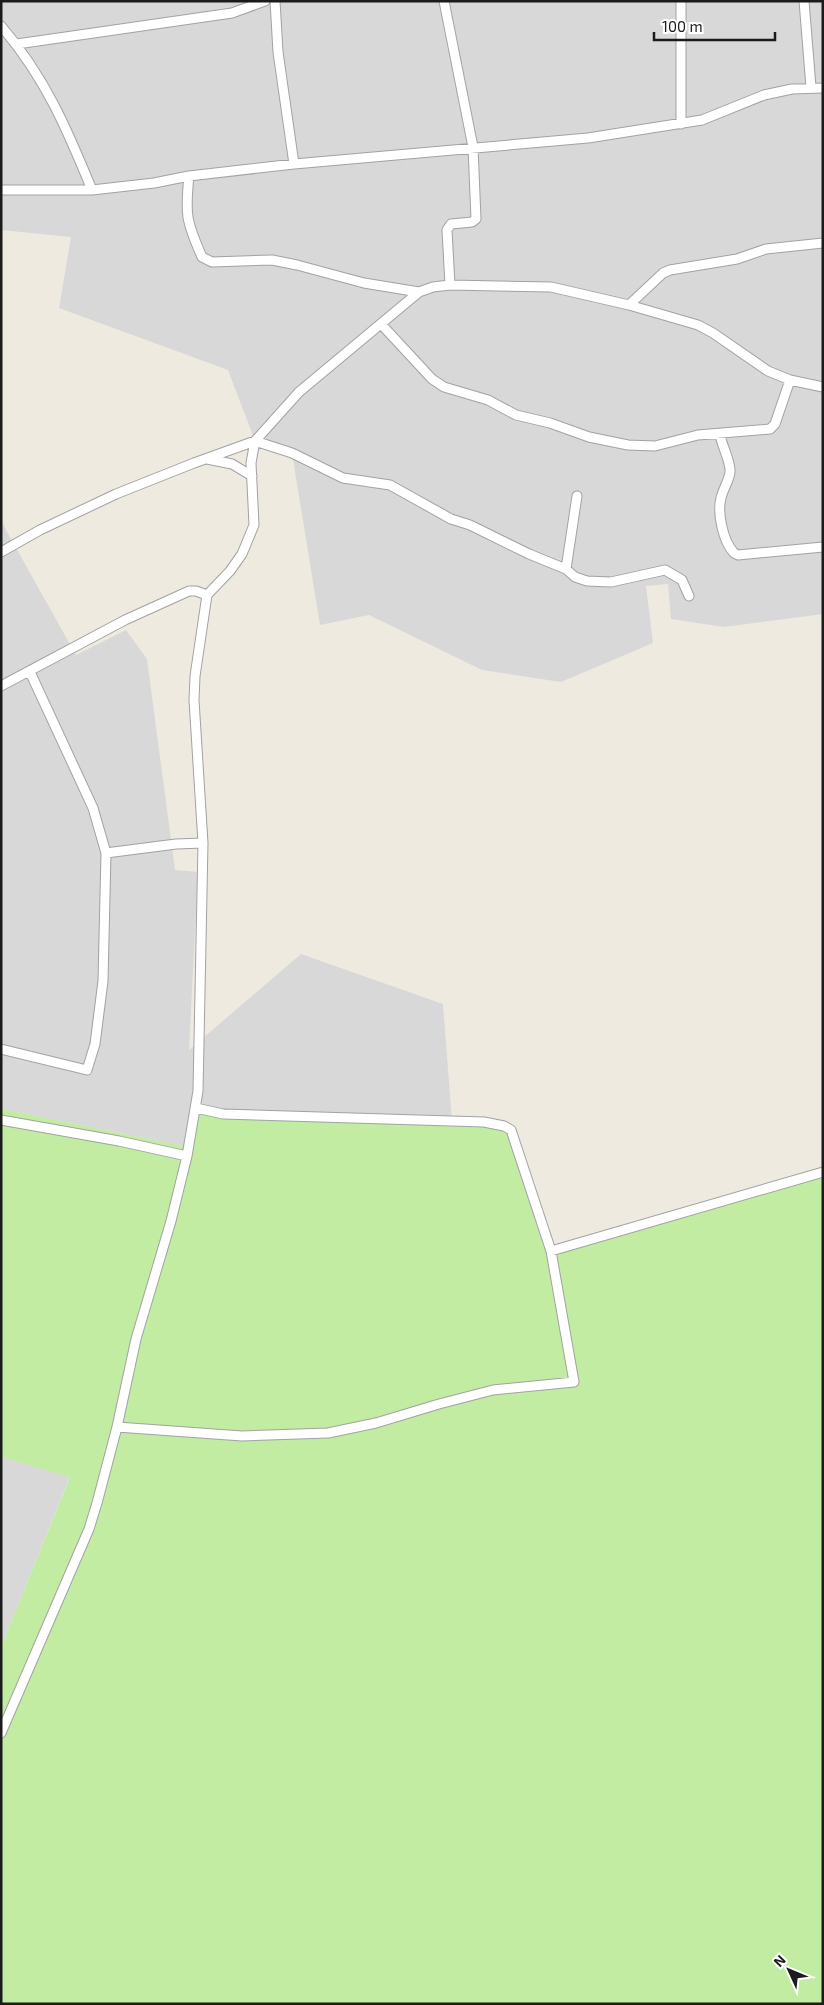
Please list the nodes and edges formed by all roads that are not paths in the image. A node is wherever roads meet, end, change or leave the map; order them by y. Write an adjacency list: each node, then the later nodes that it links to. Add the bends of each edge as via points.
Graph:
1 (265, 1): 7 (street, via 232,12)
2 (275, 1): 12 (street, via 278,52)
3 (444, 1): 11 (street)
4 (681, 1): 10 (street)
5 (804, 1): 8 (street)
6 (1, 26): 7 (street)
7 (17, 44): 15 (street, via 64,124)
8 (811, 87): 9 (street); 10 (street, via 764,95 702,120)
9 (823, 88)
10 (681, 124): 11 (street, via 588,138)
11 (473, 147): 12 (street); 17 (street, via 476,219 451,224 447,230)
12 (294, 164): 13 (street)
13 (189, 176): 15 (street); 18 (street, via 185,207 188,226 206,260 272,260 364,283)
14 (1, 190): 15 (street)
15 (92, 190)
16 (823, 243): 19 (street, via 766,249 737,259 670,270)
17 (450, 285): 18 (street); 19 (street, via 551,287)
18 (419, 292): 20 (street)
19 (629, 305): 21 (street, via 698,325 768,371)
20 (381, 324): 23 (street, via 436,383 496,404 516,415 628,445 655,446 698,435); 24 (street, via 299,392)
21 (790, 380): 22 (street); 23 (street, via 775,424 770,429)
22 (823, 387)
23 (720, 434): 28 (street, via 731,471 721,497 720,522 734,554)
24 (255, 441): 25 (street); 26 (street); 30 (street, via 292,453 343,478 390,485 451,519)
25 (204, 459): 26 (street, via 232,464); 29 (street, via 75,513)
26 (252, 476): 31 (street, via 254,525 249,540 230,571)
27 (577, 496): 30 (street)
28 (823, 547)
29 (1, 552)
30 (566, 569): 32 (street, via 587,581 611,582 665,570 682,580)
31 (207, 595): 33 (street, via 189,591 125,620); 35 (street, via 194,700)
32 (689, 596)
33 (30, 672): 34 (street); 36 (street, via 93,808)
34 (1, 686)
35 (203, 843): 36 (street); 38 (street)
36 (106, 853): 37 (street, via 103,981 95,1044 87,1070)
37 (1, 1050)
38 (196, 1108): 40 (street); 42 (street, via 223,1114 484,1122 504,1126 511,1130)
39 (1, 1120): 40 (street, via 119,1140)
40 (187, 1156): 43 (street, via 136,1339)
41 (823, 1172): 42 (street)
42 (551, 1251): 43 (street, via 574,1382 493,1390 376,1424 328,1433 242,1436)
43 (117, 1426): 44 (street, via 88,1529)
44 (1, 1733)

